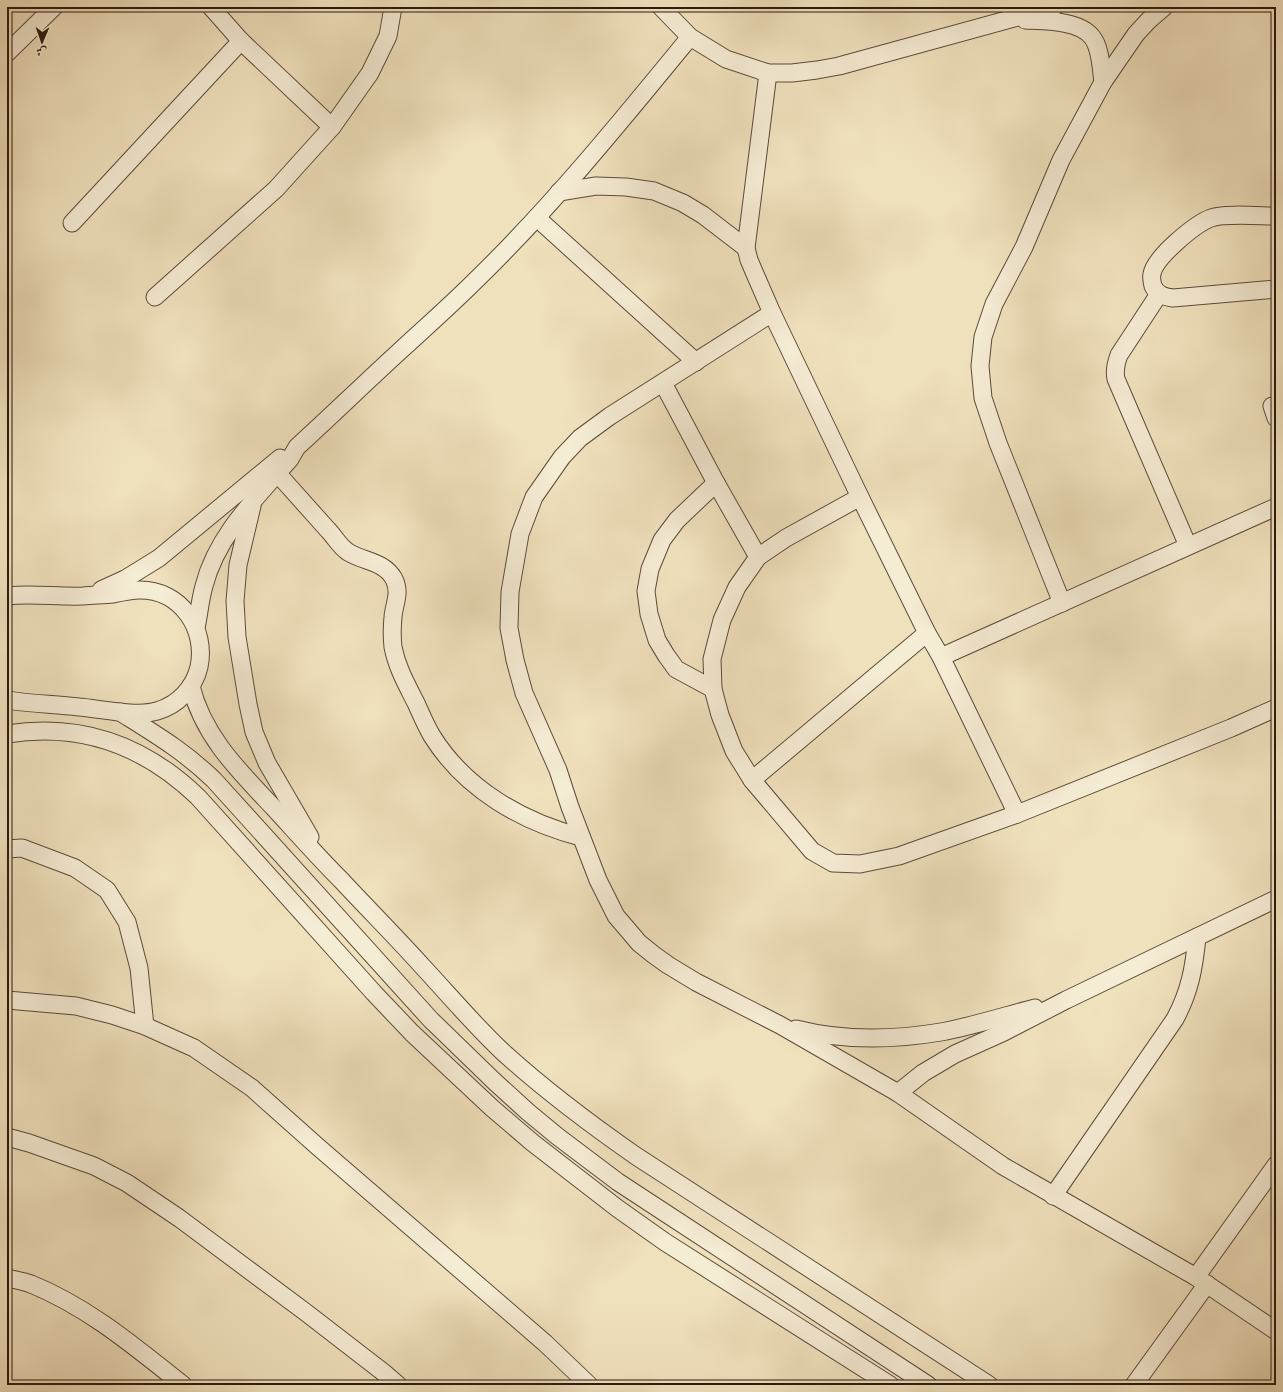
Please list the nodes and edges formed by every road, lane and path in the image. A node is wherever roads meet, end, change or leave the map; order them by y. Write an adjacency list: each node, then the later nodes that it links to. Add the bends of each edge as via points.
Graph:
1 (54, 7): 10 (street)
2 (211, 7): 9 (street)
3 (393, 7): 13 (street, via 388,36 370,73)
4 (661, 7): 8 (street)
5 (1054, 7): 7 (street)
6 (1164, 7): 12 (street, via 1136,34)
7 (1006, 20): 11 (street, via 839,66 805,72); 12 (street, via 1057,21 1080,28 1092,37 1095,43 1100,55)
8 (690, 37): 11 (street, via 726,59); 14 (street)
9 (241, 41): 13 (street); 17 (street)
10 (7, 53)
11 (768, 73): 18 (street)
12 (1103, 82): 35 (street, via 1061,160 1024,247 994,304 983,337 980,366 983,398 998,443)
13 (332, 127): 21 (street, via 276,189)
14 (558, 192): 16 (street); 18 (street, via 596,186 654,191 703,215)
15 (1276, 216): 20 (street, via 1225,216 1202,222 1172,245 1154,268 1152,282)
16 (537, 218): 23 (street); 25 (street, via 476,281)
17 (72, 223)
18 (746, 248): 22 (street)
19 (1276, 289): 20 (street, via 1173,298)
20 (1159, 294): 31 (street, via 1119,354 1115,373)
21 (155, 297)
22 (772, 313): 23 (street); 28 (street)
23 (696, 362): 24 (street)
24 (663, 383): 27 (street); 49 (street, via 610,416 580,438 562,457 534,497 520,534 510,592 510,628 514,660 524,693 558,770)
25 (297, 448): 26 (street); 34 (street, via 282,456 159,558 125,579)
26 (277, 473): 29 (street); 49 (street, via 341,546 355,556 379,564 394,580 398,595 392,631 396,658 404,681 432,736 444,753 474,784 509,809 545,827)
27 (716, 483): 32 (street); 40 (street, via 677,520 662,540 650,569 646,591 649,614 657,640 666,655 676,669)
28 (860, 497): 32 (street, via 786,538); 37 (street)
29 (253, 502): 36 (street, via 226,536 210,568); 51 (street, via 238,565 235,601 237,637 250,718 267,763)
30 (1276, 507): 31 (street)
31 (1188, 546): 35 (street)
32 (758, 557): 40 (street, via 737,587 722,620 712,659)
33 (9, 594): 34 (street)
34 (82, 596): 36 (street, via 139,590 160,593 179,604)
35 (1062, 603): 38 (street)
36 (196, 628): 39 (street, via 200,656 196,677)
37 (927, 634): 38 (street); 45 (street)
38 (941, 658): 48 (street)
39 (191, 686): 43 (street, via 177,702 156,712); 51 (street, via 205,723 228,758)
40 (713, 689): 45 (street, via 734,750)
41 (7, 700): 43 (street)
42 (1276, 708): 48 (street)
43 (120, 712): 46 (street, via 182,751)
44 (7, 734): 47 (street, via 36,731 70,732 114,742 171,772)
45 (752, 780): 48 (street, via 812,851 833,863 860,864 899,856)
46 (229, 796): 47 (street); 69 (street, via 431,1020 528,1112 618,1182)
47 (210, 810): 68 (street, via 412,1033 527,1138 586,1185 665,1242)
48 (1017, 814)
49 (581, 837): 56 (street, via 616,916 639,942 664,962 696,982)
50 (7, 849): 57 (street, via 22,848 75,868 107,890 127,922 138,968)
51 (328, 867): 70 (street, via 476,1025 510,1058 567,1106 636,1156)
52 (1276, 899): 53 (street)
53 (1196, 937): 55 (street); 61 (street, via 1193,973 1178,1013)
54 (7, 1000): 57 (street, via 76,1006)
55 (1066, 1000): 56 (street, via 943,1031 895,1038 825,1035); 58 (street, via 955,1054 923,1073)
56 (780, 1025): 58 (street)
57 (144, 1026): 67 (street, via 194,1048 252,1088 545,1343)
58 (898, 1093): 61 (street, via 991,1158)
59 (7, 1137): 66 (street, via 94,1166 127,1183 298,1306)
60 (1276, 1165): 63 (street)
61 (1053, 1196): 63 (street)
62 (7, 1278): 65 (street, via 30,1283 76,1307 116,1332)
63 (1202, 1280): 64 (street); 71 (street)
64 (1276, 1331)
65 (183, 1385)
66 (398, 1385)
67 (589, 1385)
68 (890, 1385)
69 (928, 1385)
70 (989, 1385)
71 (1134, 1385)

